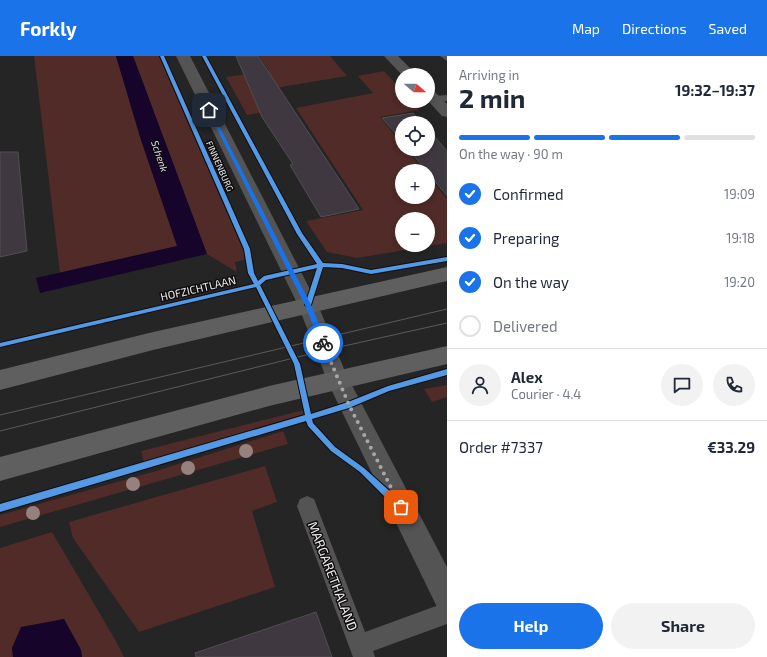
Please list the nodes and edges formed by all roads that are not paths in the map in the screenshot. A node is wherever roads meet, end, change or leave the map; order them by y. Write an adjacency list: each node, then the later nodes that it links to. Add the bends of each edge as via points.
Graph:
1 (182, 56): 7 (street, FINNENBURG)
2 (391, 56): 3 (street)
3 (403, 68)
4 (436, 97): 5 (street)
5 (447, 113)
6 (447, 274): 7 (main road)
7 (308, 305): 9 (main road); 10 (street)
8 (447, 355): 10 (main road)
9 (0, 380)
10 (338, 381): 11 (main road, via 269,396); 13 (street)
11 (0, 469)
12 (306, 506): 15 (lane, MARGARETHALAND)
13 (447, 597)
14 (447, 613): 15 (lane, MARGARETHALAND)
15 (361, 651)

